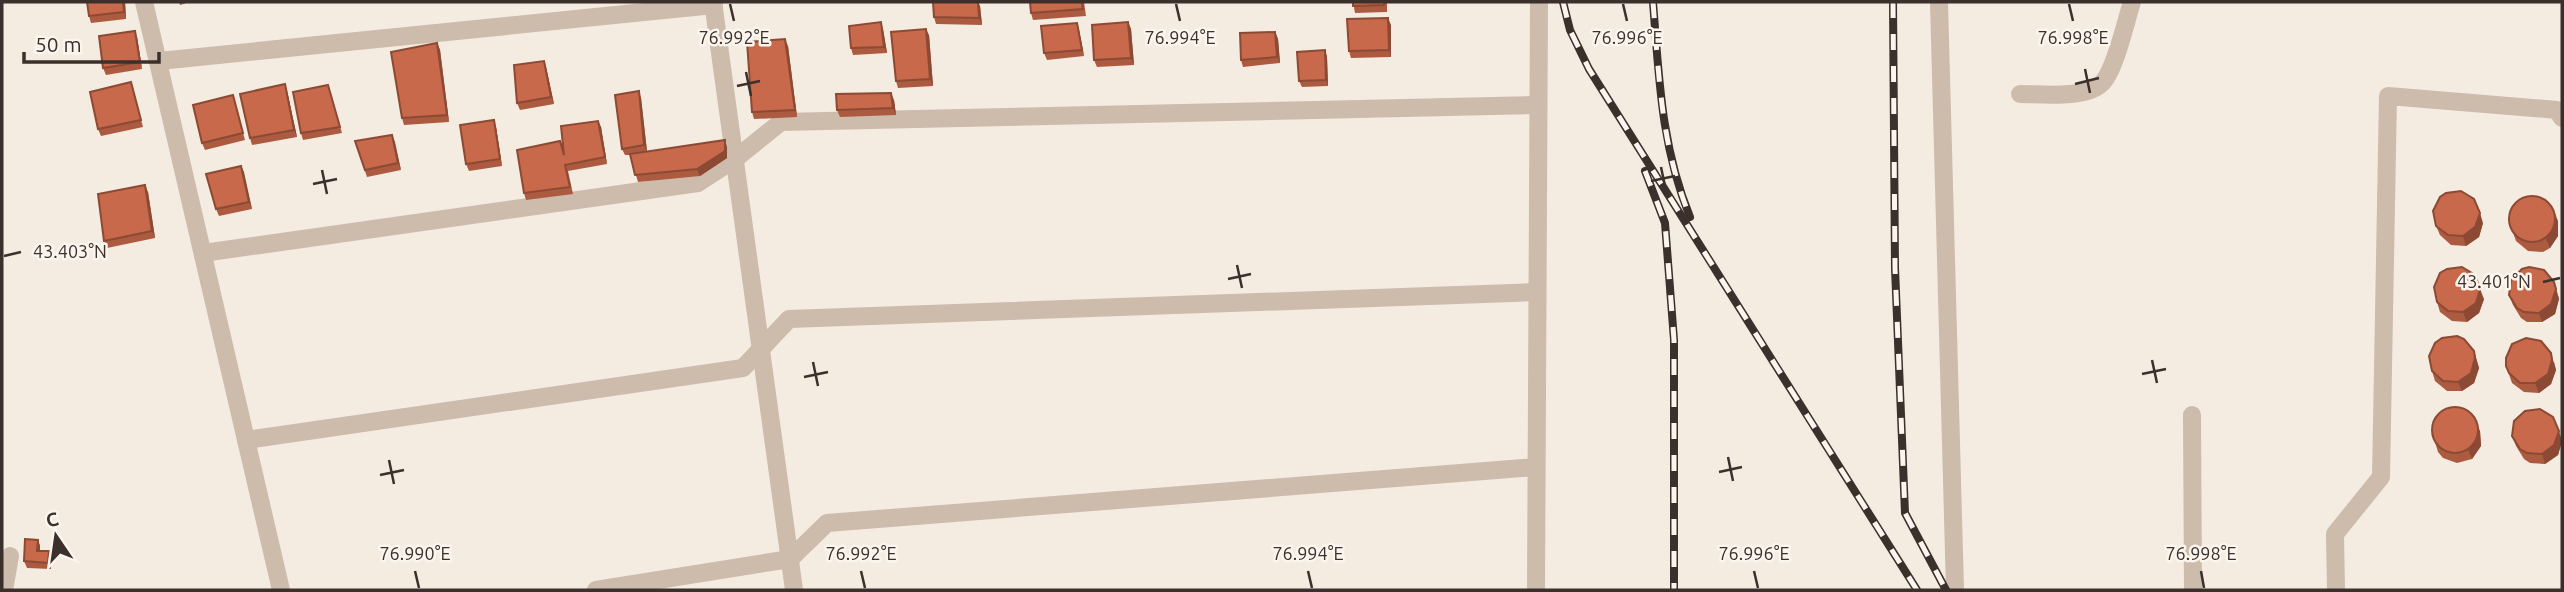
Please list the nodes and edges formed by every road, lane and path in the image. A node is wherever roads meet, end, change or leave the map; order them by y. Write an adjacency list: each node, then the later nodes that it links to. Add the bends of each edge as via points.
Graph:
1 (144, 2): 6 (street)
2 (1539, 2): 8 (street)
3 (1939, 2): 24 (street)
4 (2132, 2): 7 (street, via 2114,61 2101,84 2078,94)
5 (713, 4): 6 (street); 10 (street)
6 (159, 61): 11 (street)
7 (2020, 94)
8 (1538, 105): 10 (street, via 781,122); 12 (street)
9 (2562, 118): 26 (street, via 2557,110 2388,96 2381,477 2335,534)
10 (735, 159): 11 (street, via 698,183); 13 (street)
11 (203, 253): 15 (street)
12 (1537, 292): 13 (street, via 789,319); 16 (street)
13 (761, 347): 15 (street, via 743,368); 18 (street)
14 (2192, 415): 25 (street)
15 (246, 440): 20 (street)
16 (1536, 467): 18 (street, via 827,523); 23 (street)
17 (10, 556): 19 (street)
18 (790, 559): 21 (street); 22 (street)
19 (4, 590)
20 (281, 590)
21 (596, 590)
22 (794, 590)
23 (1536, 590)
24 (1955, 590)
25 (2193, 590)
26 (2336, 590)

